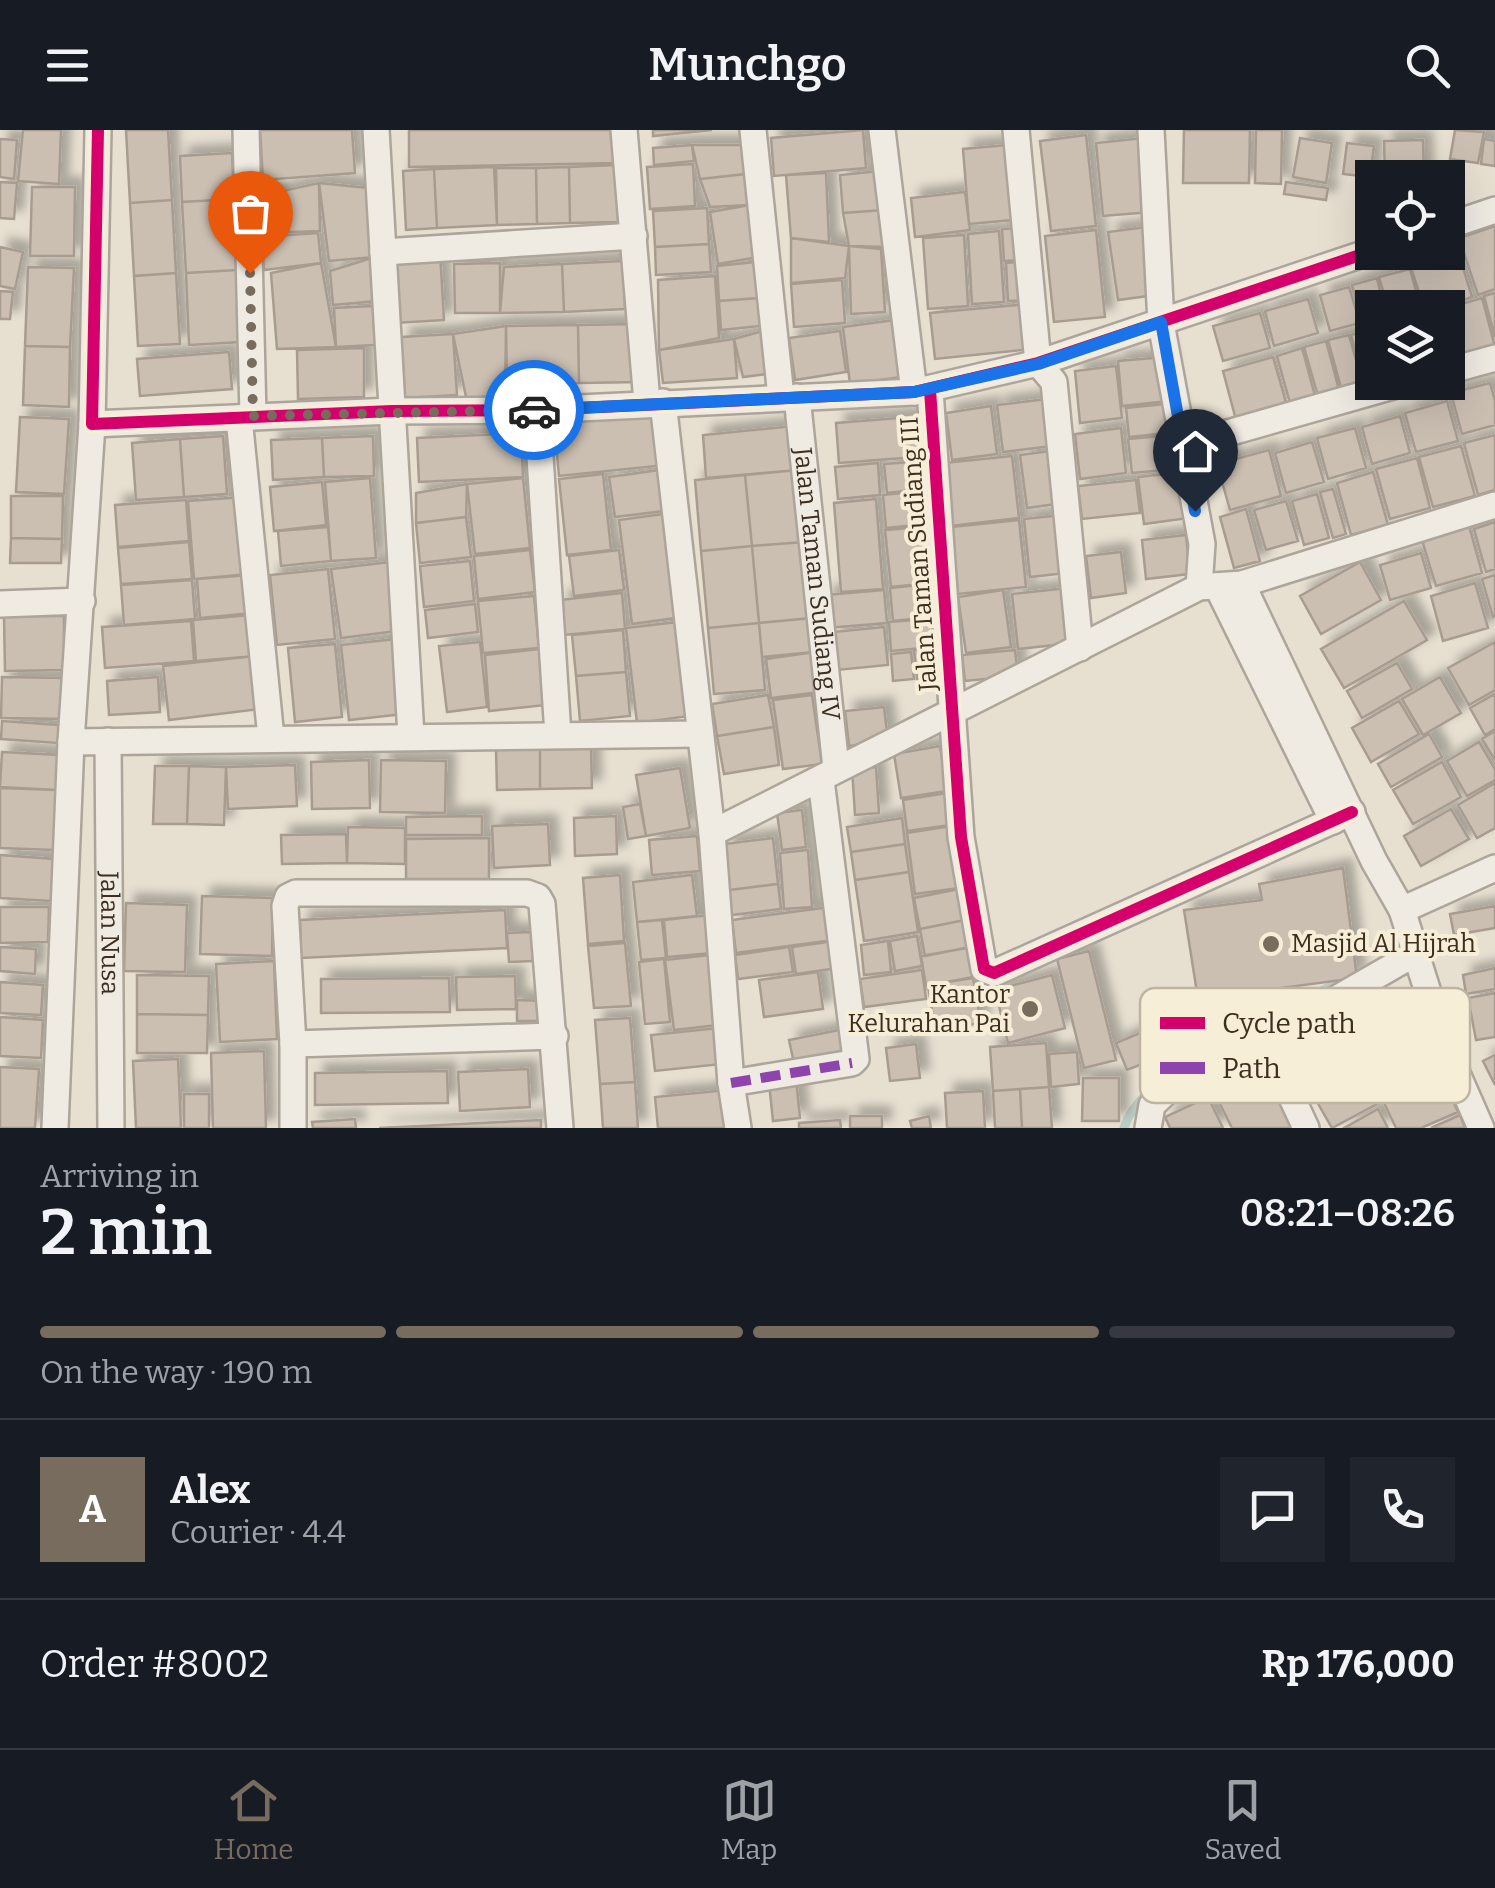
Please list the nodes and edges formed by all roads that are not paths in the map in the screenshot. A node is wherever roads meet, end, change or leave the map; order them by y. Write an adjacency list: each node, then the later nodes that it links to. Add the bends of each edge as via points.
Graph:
1 (98, 130): 25 (street)
2 (246, 130): 24 (street)
3 (376, 130): 12 (street)
4 (624, 130): 11 (street)
5 (753, 130): 19 (street, Jalan Taman Sudiang IV)
6 (882, 130): 18 (street, Jalan Taman Sudiang III)
7 (1016, 130): 16 (street)
8 (1151, 130): 14 (street)
9 (1495, 210): 10 (street)
10 (1465, 220)
11 (634, 236): 12 (street); 21 (street)
12 (383, 252): 23 (street)
13 (1355, 257): 14 (street)
14 (1161, 322): 16 (street); 26 (street)
15 (1495, 358): 17 (street)
16 (1038, 364): 18 (street); 31 (street, via 1054,382)
17 (1465, 366)
18 (922, 391): 19 (street); 32 (street, Jalan Taman Sudiang III)
19 (789, 397): 21 (street); 39 (street, Jalan Taman Sudiang IV)
20 (1355, 397): 26 (street)
21 (655, 402): 22 (street); 33 (street)
22 (537, 410): 23 (street); 34 (street)
23 (392, 411): 24 (street); 35 (street)
24 (246, 417): 25 (street); 36 (street)
25 (92, 424): 29 (street)
26 (1182, 446): 28 (street, via 1202,544)
27 (1495, 506): 28 (street)
28 (1219, 585): 31 (street); 40 (street)
29 (82, 601): 30 (street); 38 (street)
30 (0, 604)
31 (1080, 648): 32 (street)
32 (952, 714): 39 (street); 40 (street, Jalan Taman Sudiang III, via 961,837 988,972)
33 (700, 734): 34 (street); 41 (street)
34 (558, 735): 35 (street)
35 (411, 736): 36 (street)
36 (271, 738): 37 (street)
37 (108, 741): 38 (street); 54 (street, Jalan Nusa)
38 (72, 742): 53 (street)
39 (829, 774): 41 (street); 49 (street, Jalan Taman Sudiang IV, via 856,1059)
40 (1342, 816): 43 (street)
41 (712, 833): 49 (street)
42 (1495, 868): 43 (street)
43 (1402, 910): 44 (street)
44 (1414, 954): 45 (street); 46 (street)
45 (1355, 988)
46 (1425, 988)
47 (555, 1036): 48 (street); 48 (street, via 538,897 375,891 288,896); 56 (street)
48 (293, 1044): 55 (street)
49 (730, 1084): 57 (street)
50 (1154, 1103): 58 (street)
51 (1294, 1103): 59 (street)
52 (1470, 1103): 60 (street)
53 (55, 1128)
54 (111, 1128)
55 (293, 1128)
56 (560, 1128)
57 (738, 1128)
58 (1148, 1128)
59 (1306, 1128)
60 (1481, 1128)

